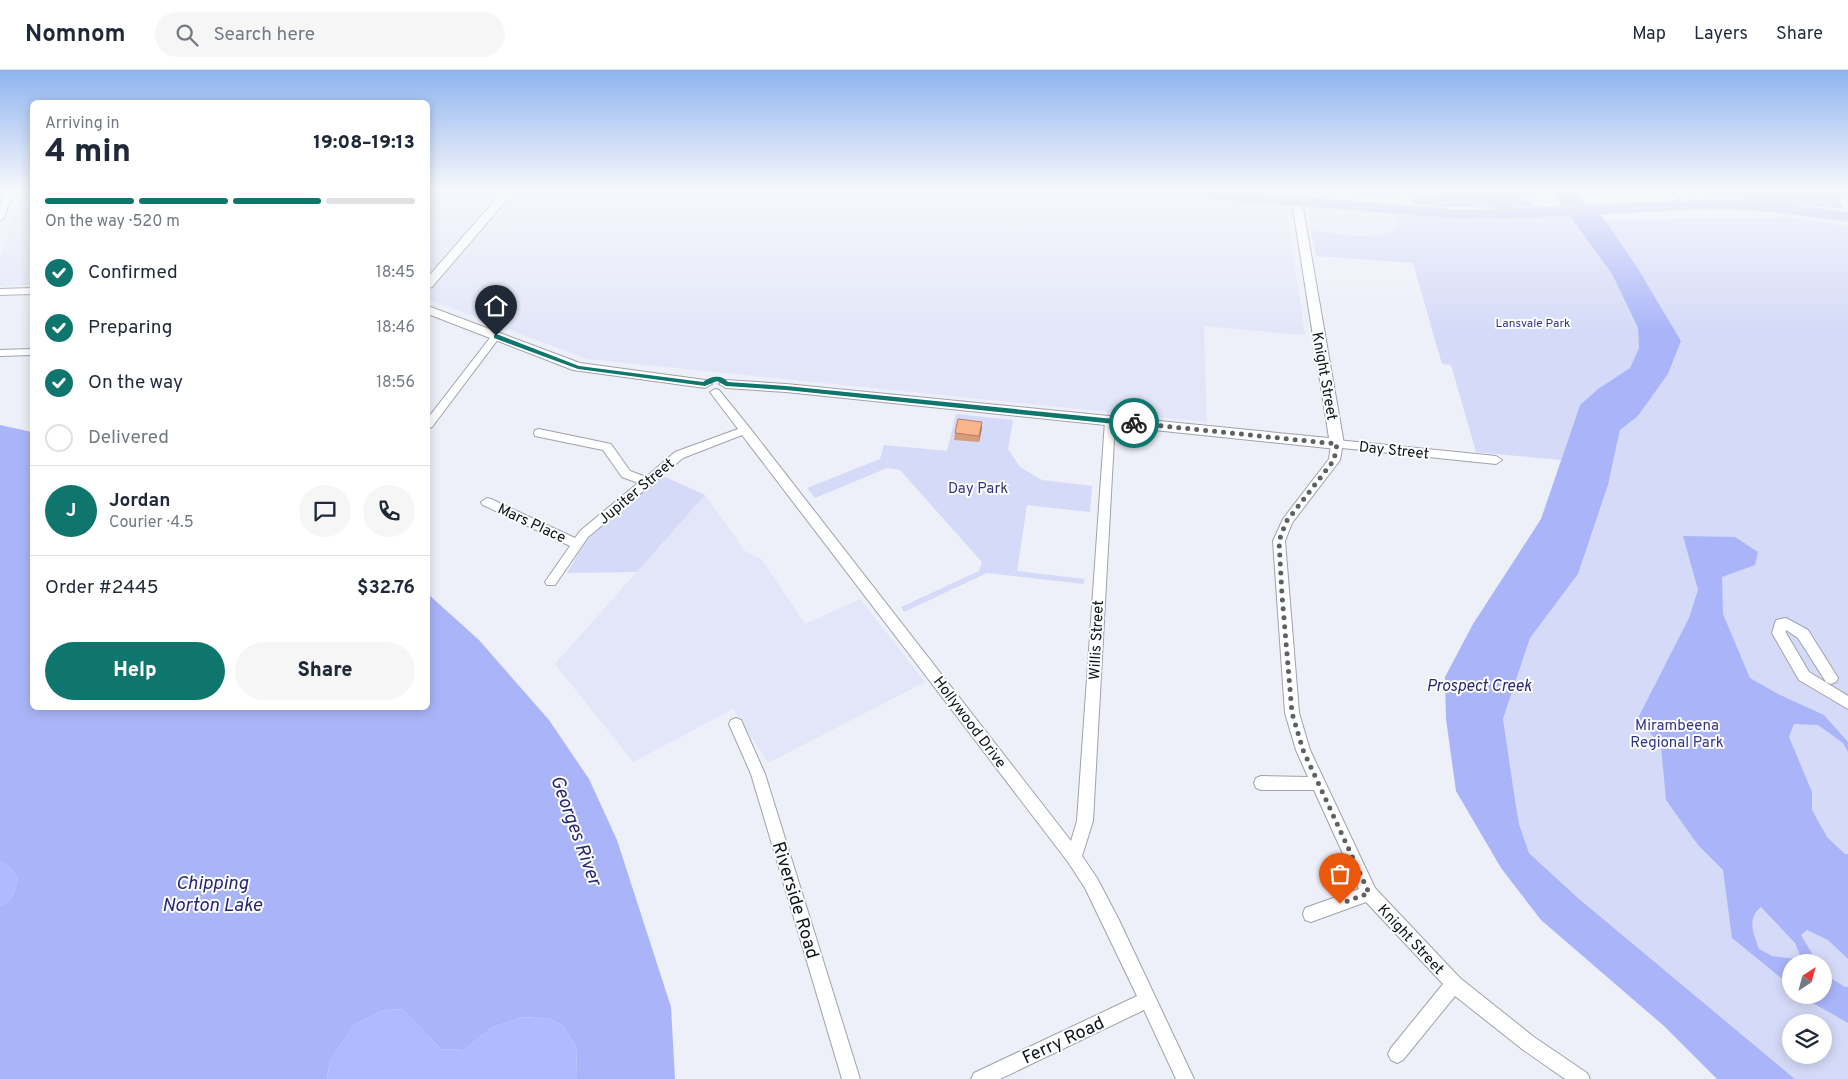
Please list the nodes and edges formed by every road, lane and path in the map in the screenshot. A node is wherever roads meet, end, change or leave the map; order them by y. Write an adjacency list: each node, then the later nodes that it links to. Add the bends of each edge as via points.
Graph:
1 (469, 237): 3 (street)
2 (1302, 237): 15 (street, Knight Street)
3 (430, 282)
4 (30, 291): 5 (street)
5 (0, 292)
6 (430, 311): 7 (street)
7 (496, 336): 10 (street, via 578,367); 12 (street)
8 (30, 352): 9 (street)
9 (0, 353)
10 (715, 386): 11 (street, Day Street, via 786,388); 13 (street, Hollywood Drive)
11 (1110, 421): 15 (street, Day Street); 26 (street, Willis Street, via 1085,821)
12 (430, 422)
13 (745, 430): 17 (street, Jupiter Street, via 679,455); 26 (street, Hollywood Drive)
14 (539, 433): 17 (street, via 607,447 626,474)
15 (1337, 444): 16 (street, Day Street); 25 (street, Knight Street, via 1334,460 1286,522 1279,541 1292,713 1303,750)
16 (1496, 460)
17 (646, 481): 19 (street, Jupiter Street, via 584,534)
18 (487, 502): 19 (street, Mars Place)
19 (577, 544): 20 (street, Jupiter Street)
20 (550, 582)
21 (1830, 678): 22 (street, via 1803,634 1786,623 1781,624 1779,633 1804,676)
22 (1848, 703)
23 (736, 724): 32 (street, Riverside Road, via 758,774)
24 (1261, 783): 25 (street)
25 (1319, 784): 27 (street, Knight Street)
26 (1074, 857): 30 (street, Hollywood Drive, via 1091,883)
27 (1369, 893): 28 (street); 29 (street, Knight Street)
28 (1311, 914)
29 (1454, 984): 31 (street); 35 (street, Knight Street, via 1528,1043)
30 (1147, 1000): 33 (street, Ferry Road); 34 (street, Hollywood Drive)
31 (1397, 1054)
32 (851, 1079)
33 (980, 1079)
34 (1185, 1079)
35 (1581, 1079)

